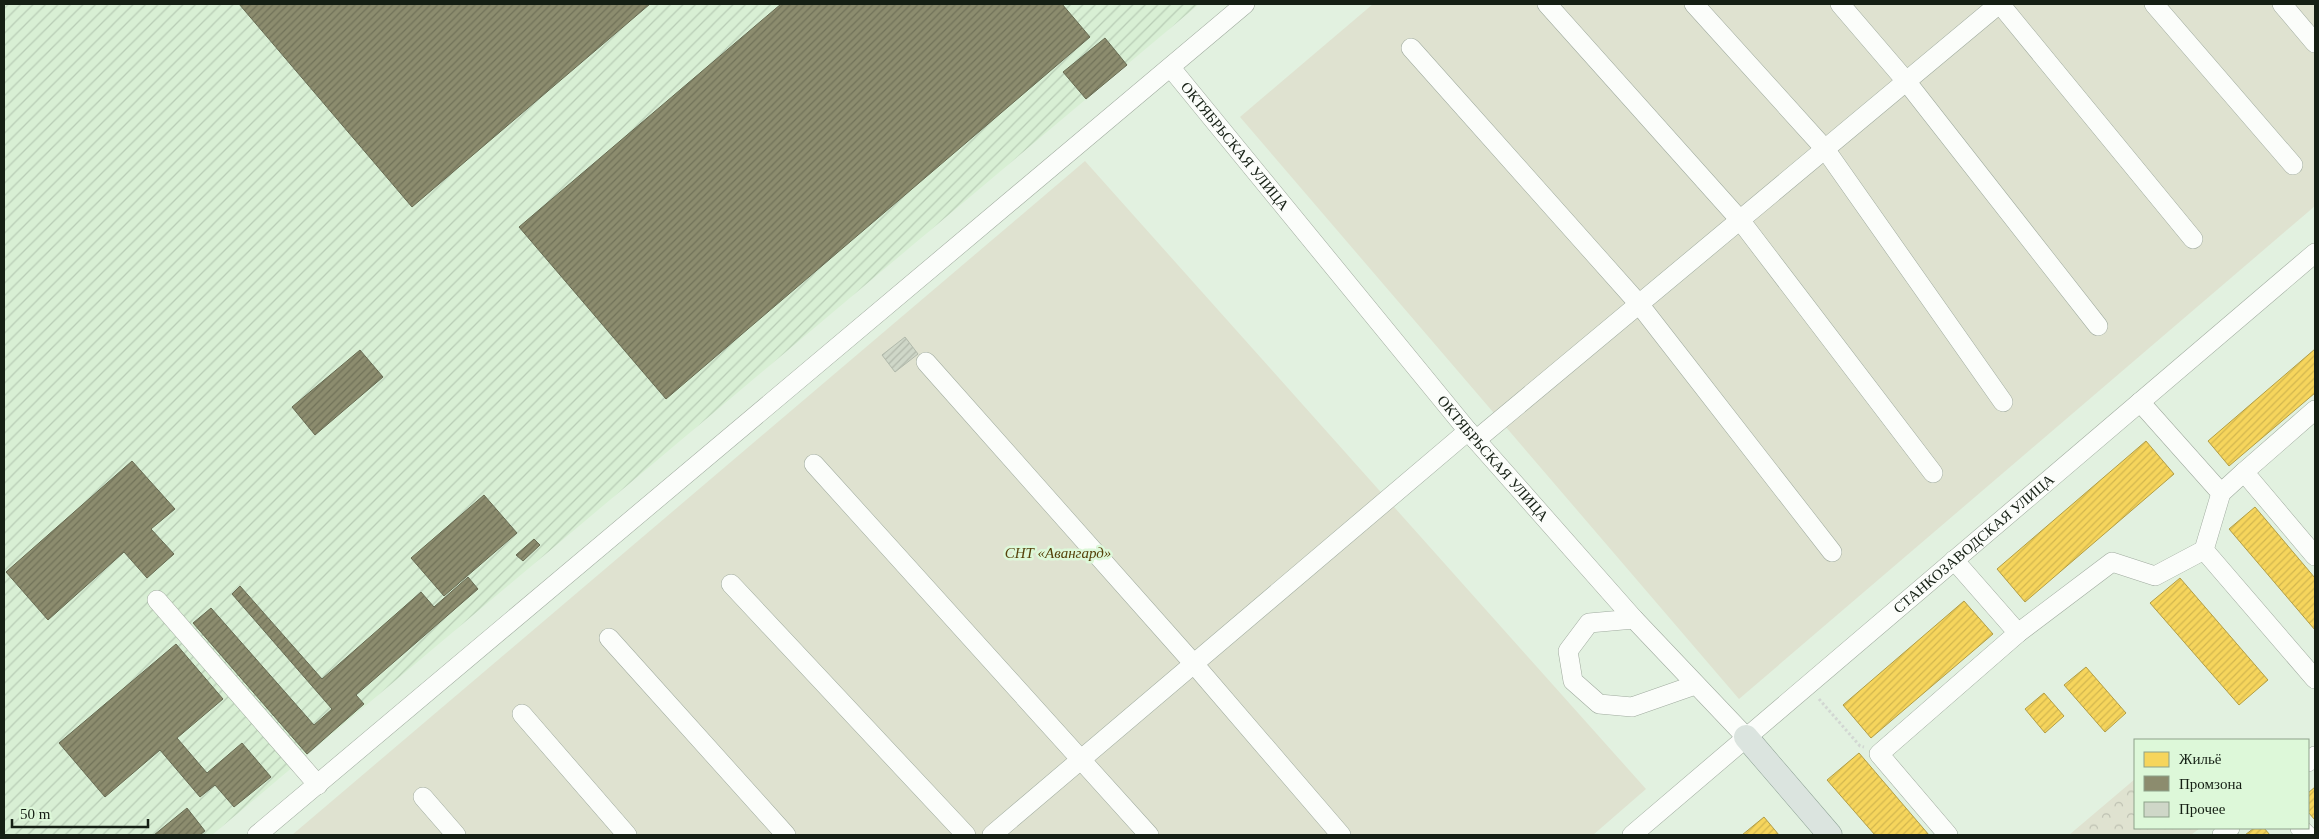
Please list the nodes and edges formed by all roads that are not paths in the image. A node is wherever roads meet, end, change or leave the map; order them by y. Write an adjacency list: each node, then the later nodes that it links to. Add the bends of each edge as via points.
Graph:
1 (1245, 4): 10 (street)
2 (1547, 4): 14 (street)
3 (1694, 4): 12 (street)
4 (1840, 4): 11 (street)
5 (1999, 4): 11 (street); 15 (street)
6 (2154, 4): 13 (street)
7 (2282, 4): 8 (street)
8 (2315, 43)
9 (1411, 48): 17 (street)
10 (1171, 68): 23 (street, ОКТЯБРЬСКАЯ УЛИЦА); 43 (street)
11 (1906, 81): 12 (street); 18 (street)
12 (1825, 149): 14 (street); 20 (street)
13 (2293, 165)
14 (1740, 220): 17 (street); 26 (street)
15 (2193, 238)
16 (2315, 253): 21 (street, СТАНКОЗАВОДСКАЯ УЛИЦА)
17 (1639, 304): 23 (street); 29 (street)
18 (2098, 326)
19 (926, 362): 37 (street)
20 (2003, 402)
21 (2140, 402): 27 (street); 31 (street, СТАНКОЗАВОДСКАЯ УЛИЦА)
22 (2315, 410): 25 (street)
23 (1472, 436): 34 (street, ОКТЯБРЬСКАЯ УЛИЦА); 37 (street)
24 (814, 464): 42 (street)
25 (2244, 472): 27 (street); 30 (street)
26 (1933, 473)
27 (2220, 492): 28 (street)
28 (2204, 550): 35 (street, via 2155,576 2112,562); 38 (street)
29 (1832, 552)
30 (2315, 556)
31 (1954, 560): 35 (street); 41 (street, СТАНКОЗАВОДСКАЯ УЛИЦА)
32 (731, 584): 49 (street)
33 (157, 600): 43 (street)
34 (1634, 619): 39 (street, ОКТЯБРЬСКАЯ УЛИЦА); 39 (street, via 1589,623 1568,651 1573,681 1599,704 1632,707)
35 (2018, 633): 55 (street, via 1879,754)
36 (609, 638): 48 (street)
37 (1194, 664): 42 (street); 52 (street)
38 (2315, 679)
39 (1695, 685): 41 (street, ОКТЯБРЬСКАЯ УЛИЦА)
40 (522, 714): 47 (street)
41 (1746, 737): 53 (street, СТАНКОЗАВОДСКАЯ УЛИЦА); 54 (main road, ОКТЯБРЬСКАЯ УЛИЦА)
42 (1082, 759): 50 (street); 51 (street)
43 (318, 785): 45 (street)
44 (423, 797): 46 (street)
45 (257, 835)
46 (456, 835)
47 (627, 835)
48 (786, 835)
49 (966, 835)
50 (992, 835)
51 (1149, 835)
52 (1341, 835)
53 (1632, 835)
54 (1830, 835)
55 (1948, 835)

